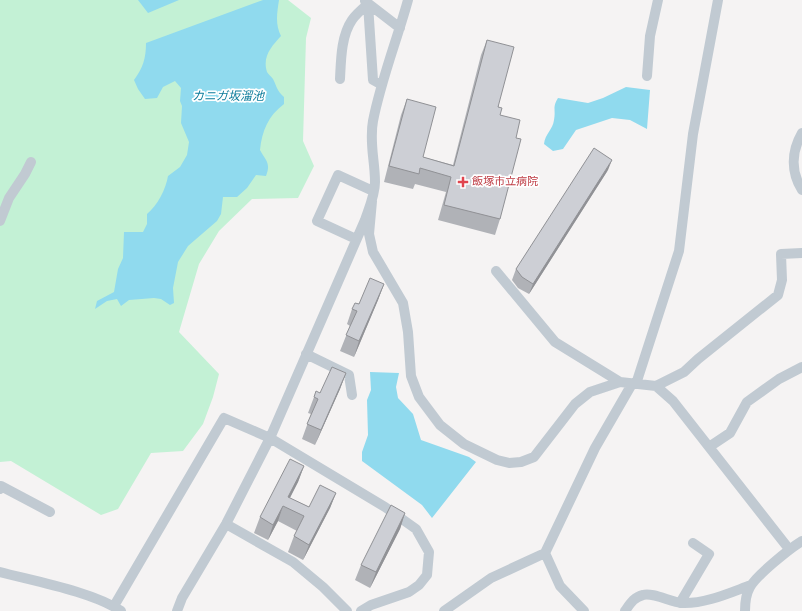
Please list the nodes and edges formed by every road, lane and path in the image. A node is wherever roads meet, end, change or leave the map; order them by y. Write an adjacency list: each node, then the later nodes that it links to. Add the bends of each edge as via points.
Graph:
1 (408, 0): 5 (street)
2 (658, 0): 6 (street, via 650,36)
3 (718, 0): 20 (street, via 693,134 680,251)
4 (366, 2): 5 (street); 7 (street, via 349,25 342,52); 8 (street, via 373,80)
5 (400, 28): 8 (street)
6 (646, 76)
7 (340, 79)
8 (382, 85): 12 (street, via 371,140 375,183)
9 (802, 133): 11 (street, via 796,143 793,167)
10 (31, 162): 13 (street, via 9,198)
11 (802, 190)
12 (372, 196): 14 (street); 14 (street, via 338,174 317,221); 19 (street, via 369,234 373,252 403,303 411,376 419,397 440,425 464,444 509,463 534,458 575,404 590,392)
13 (0, 221)
14 (356, 239): 17 (street)
15 (802, 253): 21 (street, via 780,254 782,280 778,295 684,372)
16 (496, 271): 19 (street, via 555,342)
17 (306, 354): 22 (street, via 349,375); 23 (street)
18 (802, 367): 24 (street, via 779,379 747,402 730,433)
19 (620, 382): 20 (street)
20 (634, 384): 21 (street); 31 (street, via 595,448)
21 (656, 386): 24 (street, via 673,401)
22 (352, 395)
23 (270, 438): 27 (street); 35 (street, via 224,418); 38 (street, via 385,507 416,529 424,541 429,552 427,575 419,585 409,592 370,604)
24 (709, 447): 30 (street)
25 (0, 488): 26 (street, via 1,486)
26 (50, 512)
27 (226, 524): 36 (street, via 182,598); 37 (street, via 293,562)
28 (802, 542): 30 (street)
29 (693, 543): 34 (street, via 709,554)
30 (789, 549): 33 (street)
31 (546, 553): 39 (street, via 490,578); 40 (street, via 560,586)
32 (0, 572): 35 (street, via 74,592)
33 (751, 585): 34 (street, via 712,599); 42 (street, via 746,595)
34 (680, 603): 41 (street, via 644,594 636,597)
35 (118, 609)
36 (177, 611)
37 (347, 611)
38 (361, 611)
39 (444, 611)
40 (584, 611)
41 (625, 611)
42 (745, 611)

